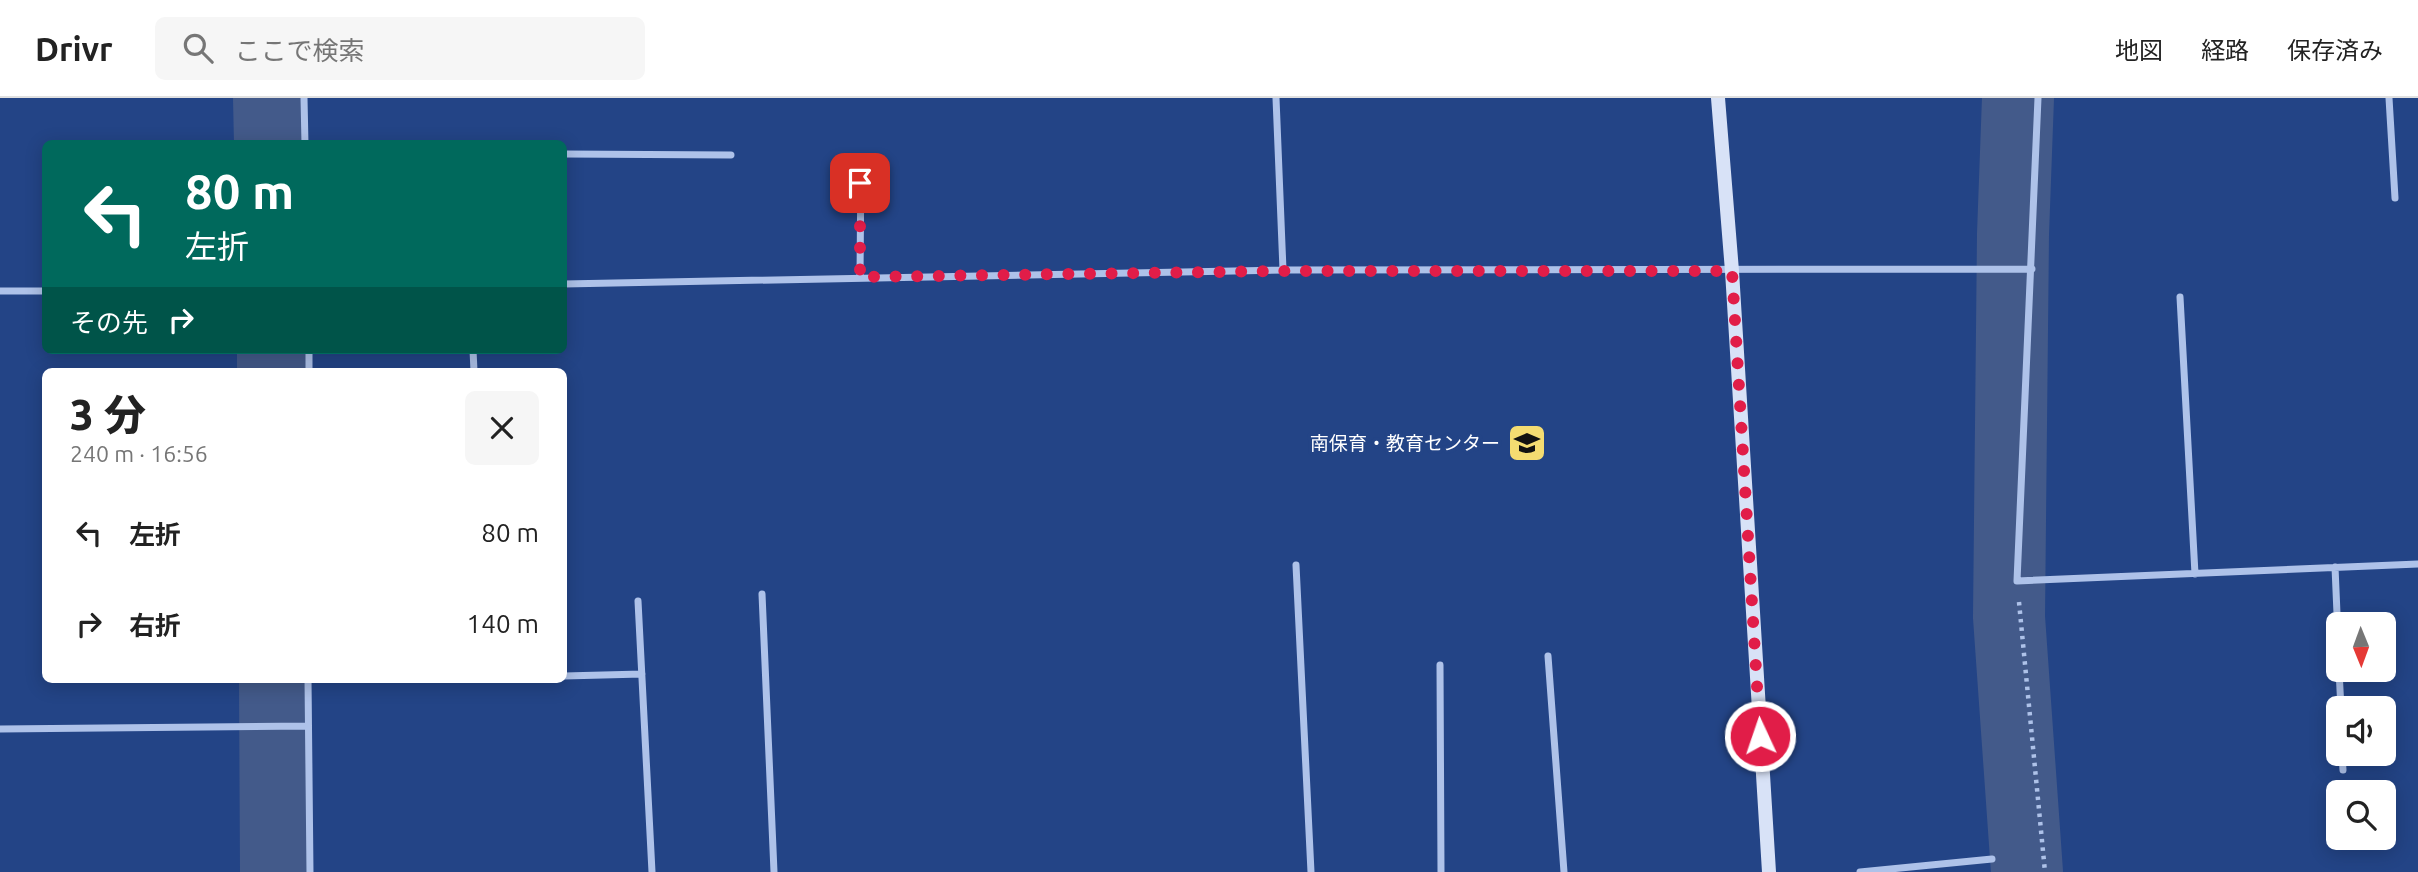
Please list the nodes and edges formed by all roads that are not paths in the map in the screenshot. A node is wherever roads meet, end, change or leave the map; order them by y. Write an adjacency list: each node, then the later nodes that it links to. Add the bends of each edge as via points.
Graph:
1 (304, 98): 6 (street)
2 (1276, 98): 12 (street)
3 (1718, 98): 13 (street)
4 (2038, 98): 11 (street)
5 (2389, 98): 10 (street)
6 (305, 140)
7 (567, 154): 8 (street)
8 (731, 155)
9 (860, 159): 14 (street)
10 (2395, 198)
11 (2030, 268): 13 (street); 22 (street, via 2017,581)
12 (1283, 271): 13 (street); 14 (street)
13 (1732, 271): 42 (street)
14 (860, 277): 15 (street)
15 (567, 284)
16 (42, 290): 17 (street)
17 (0, 291)
18 (2180, 297): 22 (street)
19 (2418, 564): 21 (street)
20 (1296, 565): 39 (street)
21 (2336, 567): 22 (street); 25 (street)
22 (2195, 574)
23 (762, 594): 38 (street)
24 (638, 601): 28 (street)
25 (2337, 612)
26 (1548, 656): 41 (street)
27 (1440, 665): 40 (street)
28 (642, 674): 29 (street); 37 (street)
29 (567, 676)
30 (308, 683): 31 (street)
31 (308, 726): 32 (street); 36 (street)
32 (0, 729)
33 (2343, 766): 34 (street)
34 (2343, 770)
35 (1992, 859): 43 (street)
36 (310, 872)
37 (652, 872)
38 (774, 872)
39 (1311, 872)
40 (1441, 872)
41 (1563, 872)
42 (1769, 872)
43 (1860, 872)

